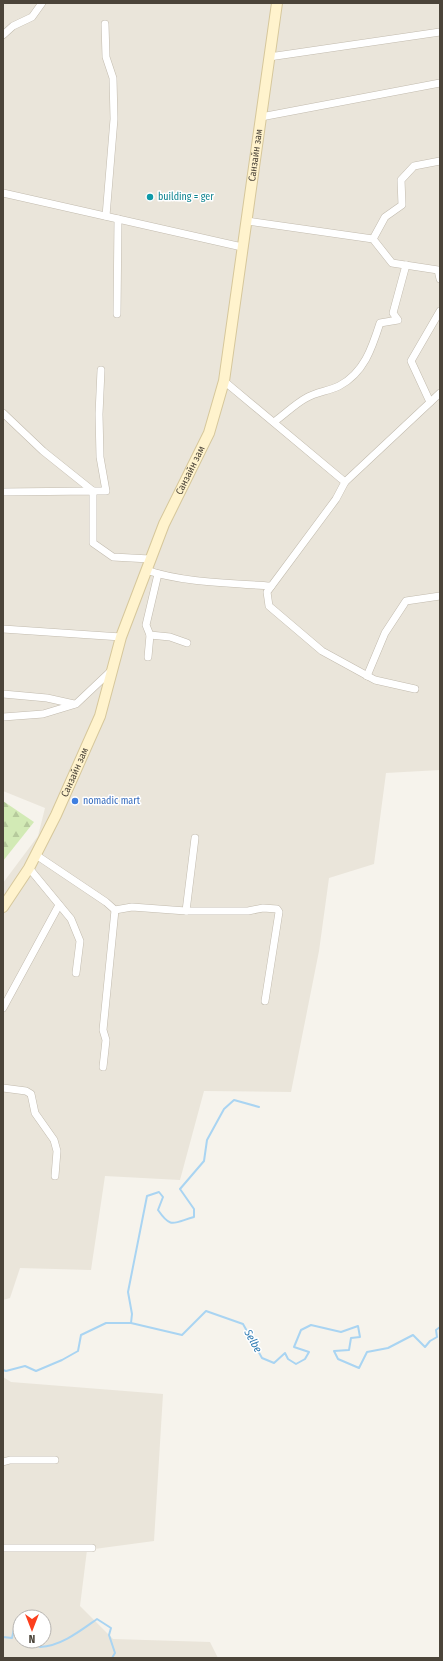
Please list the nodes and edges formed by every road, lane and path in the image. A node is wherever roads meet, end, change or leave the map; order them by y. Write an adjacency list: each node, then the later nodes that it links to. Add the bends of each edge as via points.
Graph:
1 (42, 3): 5 (street, via 32,17 13,26)
2 (277, 3): 6 (main road, Санзайн зам)
3 (105, 24): 11 (street, via 106,57 113,78 114,112)
4 (440, 32): 6 (street)
5 (3, 35)
6 (269, 57): 8 (main road, Санзайн зам)
7 (440, 83): 8 (street)
8 (261, 117): 13 (main road, Санзайн зам)
9 (440, 161): 14 (street, via 414,166 401,180 402,205 385,218)
10 (3, 194): 11 (street)
11 (106, 216): 12 (street)
12 (118, 219): 15 (street); 19 (street)
13 (246, 221): 14 (street); 15 (main road, Санзайн зам)
14 (373, 239): 16 (street, via 392,263)
15 (242, 247): 21 (main road, Санзайн зам)
16 (406, 265): 17 (street, via 438,270); 25 (street, via 394,313 398,320 380,323 373,346 361,368 339,386 307,397)
17 (440, 279)
18 (440, 312): 23 (street, via 411,361)
19 (117, 314)
20 (101, 370): 27 (street, via 100,457 106,491)
21 (224, 381): 25 (street); 29 (main road, Санзайн зам, via 209,434 164,524)
22 (440, 393): 23 (street)
23 (430, 402): 26 (street)
24 (3, 413): 27 (street, via 43,451)
25 (274, 422): 26 (street)
26 (345, 482): 32 (street, via 336,499)
27 (93, 491): 28 (street); 29 (street, via 93,543 113,557)
28 (3, 492)
29 (150, 559): 30 (main road, Санзайн зам)
30 (146, 570): 31 (street); 36 (main road, Санзайн зам)
31 (158, 574): 32 (street, via 212,582); 35 (street, via 146,624)
32 (271, 586): 40 (street, via 267,596 269,606 275,612 322,651)
33 (440, 596): 40 (street, via 406,601 385,633)
34 (3, 629): 36 (street)
35 (150, 635): 37 (street); 38 (street)
36 (121, 637): 39 (main road, Санзайн зам)
37 (187, 643)
38 (148, 656)
39 (112, 670): 43 (street); 46 (main road, Санзайн зам, via 100,716)
40 (367, 676): 41 (street)
41 (415, 689)
42 (3, 694): 43 (street, via 47,698)
43 (76, 704): 44 (street, via 43,714)
44 (3, 717)
45 (195, 838): 51 (street)
46 (36, 855): 47 (main road, Санзайн зам); 50 (street)
47 (29, 868): 48 (street); 49 (main road, Санзайн зам)
48 (59, 905): 52 (street, via 70,919 80,941); 54 (street)
49 (3, 907)
50 (115, 910): 51 (street, via 132,907); 55 (street, via 103,1030 106,1040)
51 (186, 911): 53 (street, via 277,909 279,912)
52 (76, 973)
53 (265, 1001)
54 (3, 1008)
55 (103, 1067)
56 (3, 1088): 57 (street, via 31,1094 35,1113 54,1140 57,1151)
57 (55, 1176)
58 (55, 1460): 59 (street)
59 (3, 1462)
60 (3, 1548): 61 (street)
61 (92, 1548)

